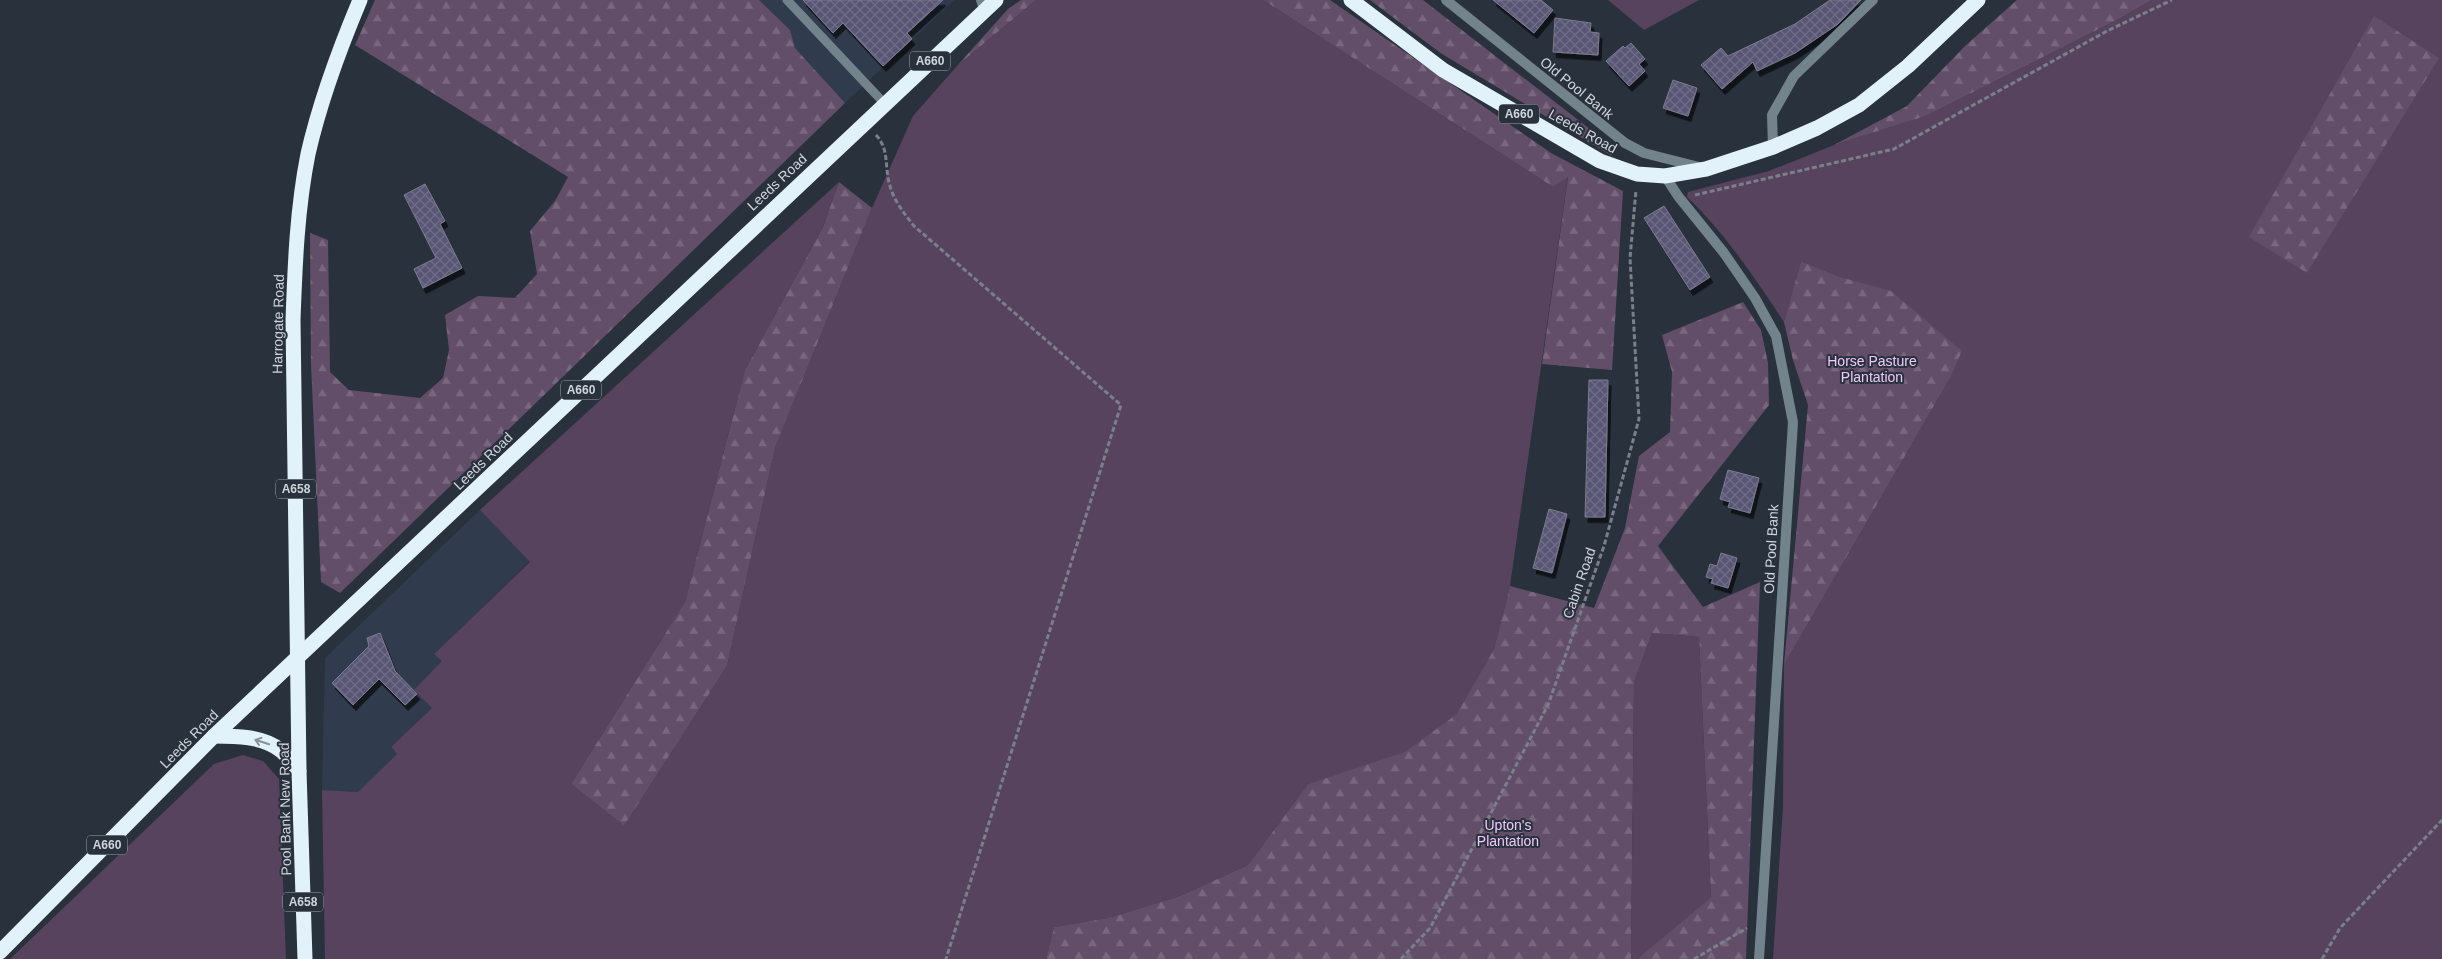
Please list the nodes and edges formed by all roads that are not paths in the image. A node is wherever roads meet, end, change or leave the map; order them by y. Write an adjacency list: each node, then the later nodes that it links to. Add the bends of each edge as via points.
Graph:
1 (360, 0): 12 (highway, Harrogate Road / A658, via 321,102 304,179 296,249 293,320)
2 (787, 0): 8 (lane)
3 (1351, 0): 11 (highway, Leeds Road / A660, via 1443,70 1600,161 1637,174)
4 (1446, 0): 10 (street, Old Pool Bank, via 1625,143 1644,154)
5 (1873, 0): 9 (street, via 1794,76 1772,115)
6 (1978, 0): 9 (highway, Leeds Road / A660, via 1908,66 1859,105)
7 (987, 3): 8 (highway, Leeds Road / A660)
8 (884, 104): 12 (highway, Leeds Road / A660)
9 (1773, 147): 10 (highway, Leeds Road / A660)
10 (1706, 169): 11 (highway, Leeds Road / A660)
11 (1665, 176): 17 (street, Old Pool Bank, via 1724,253 1776,336 1793,422)
12 (298, 658): 13 (highway, Leeds Road / A660); 14 (highway, Pool Bank New Road / A658)
13 (214, 736): 14 (highway, one-way to 13, via 280,749 261,740); 15 (highway, Leeds Road / A660)
14 (300, 771): 16 (highway, Pool Bank New Road / A658)
15 (0, 952)
16 (305, 959)
17 (1760, 959)

